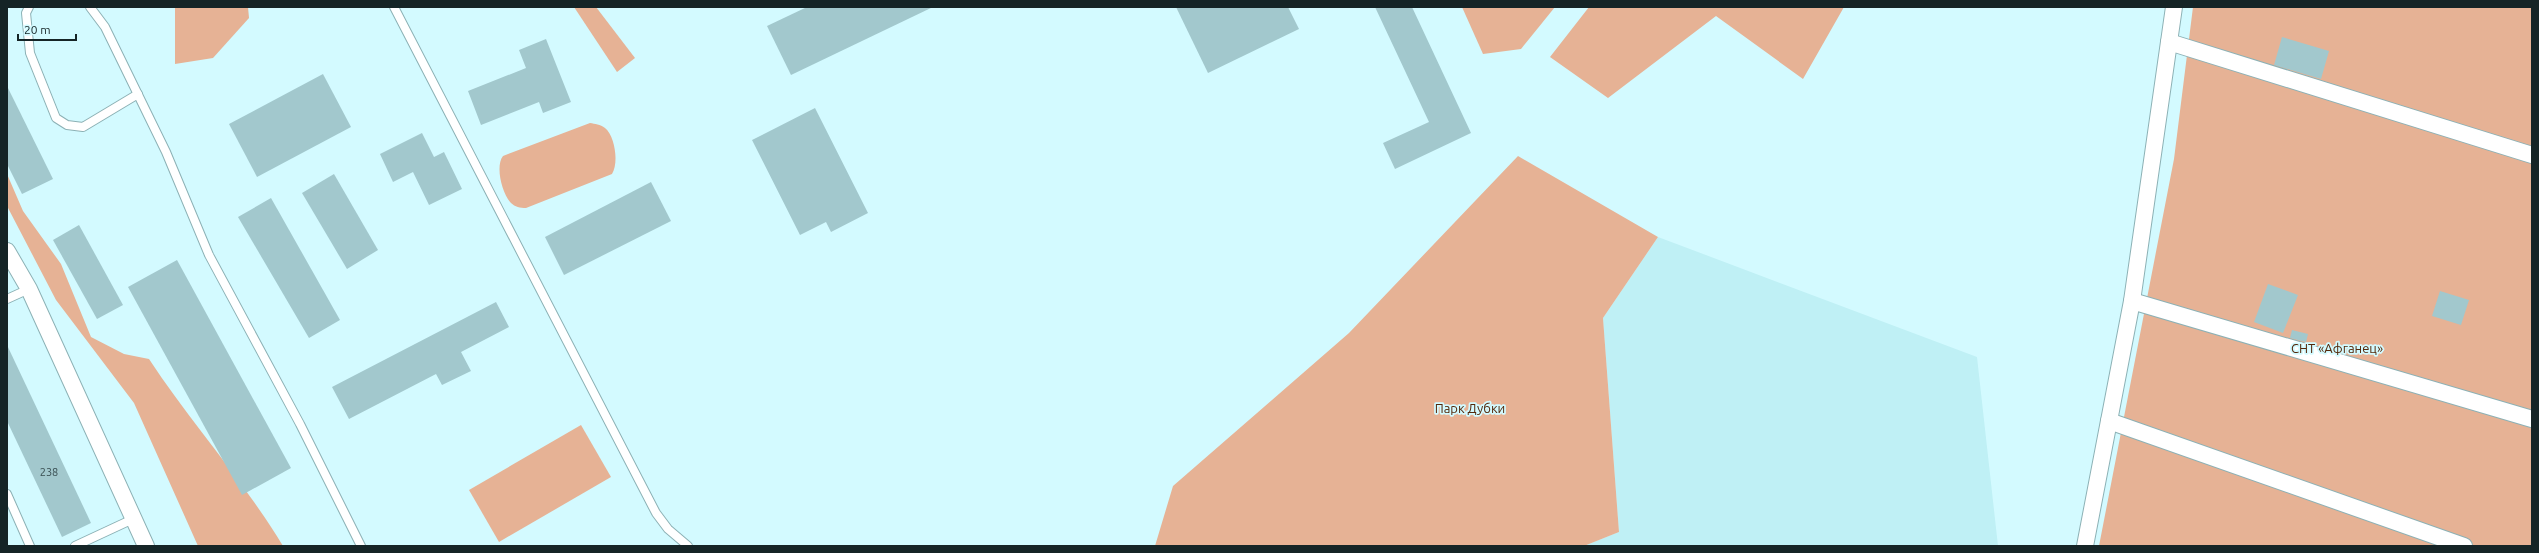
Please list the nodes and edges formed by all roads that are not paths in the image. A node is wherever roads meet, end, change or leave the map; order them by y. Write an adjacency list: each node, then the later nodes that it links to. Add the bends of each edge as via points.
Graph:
1 (29, 7): 6 (lane, via 26,13 30,53 56,118 67,125 83,127)
2 (90, 7): 6 (lane, via 105,27)
3 (394, 7): 20 (lane, via 656,513 668,529)
4 (2174, 7): 5 (street)
5 (2169, 42): 7 (street); 11 (street)
6 (138, 94): 19 (lane, via 166,152 209,255 300,424)
7 (2532, 155)
8 (7, 251): 9 (street)
9 (29, 290): 10 (lane); 15 (street)
10 (7, 299)
11 (2132, 301): 12 (street); 13 (street)
12 (2532, 419)
13 (2109, 421): 21 (street); 22 (street)
14 (7, 494): 16 (lane)
15 (133, 519): 17 (lane); 18 (street)
16 (30, 546)
17 (75, 546)
18 (146, 546)
19 (361, 546)
20 (688, 546)
21 (2084, 546)
22 (2464, 546)

